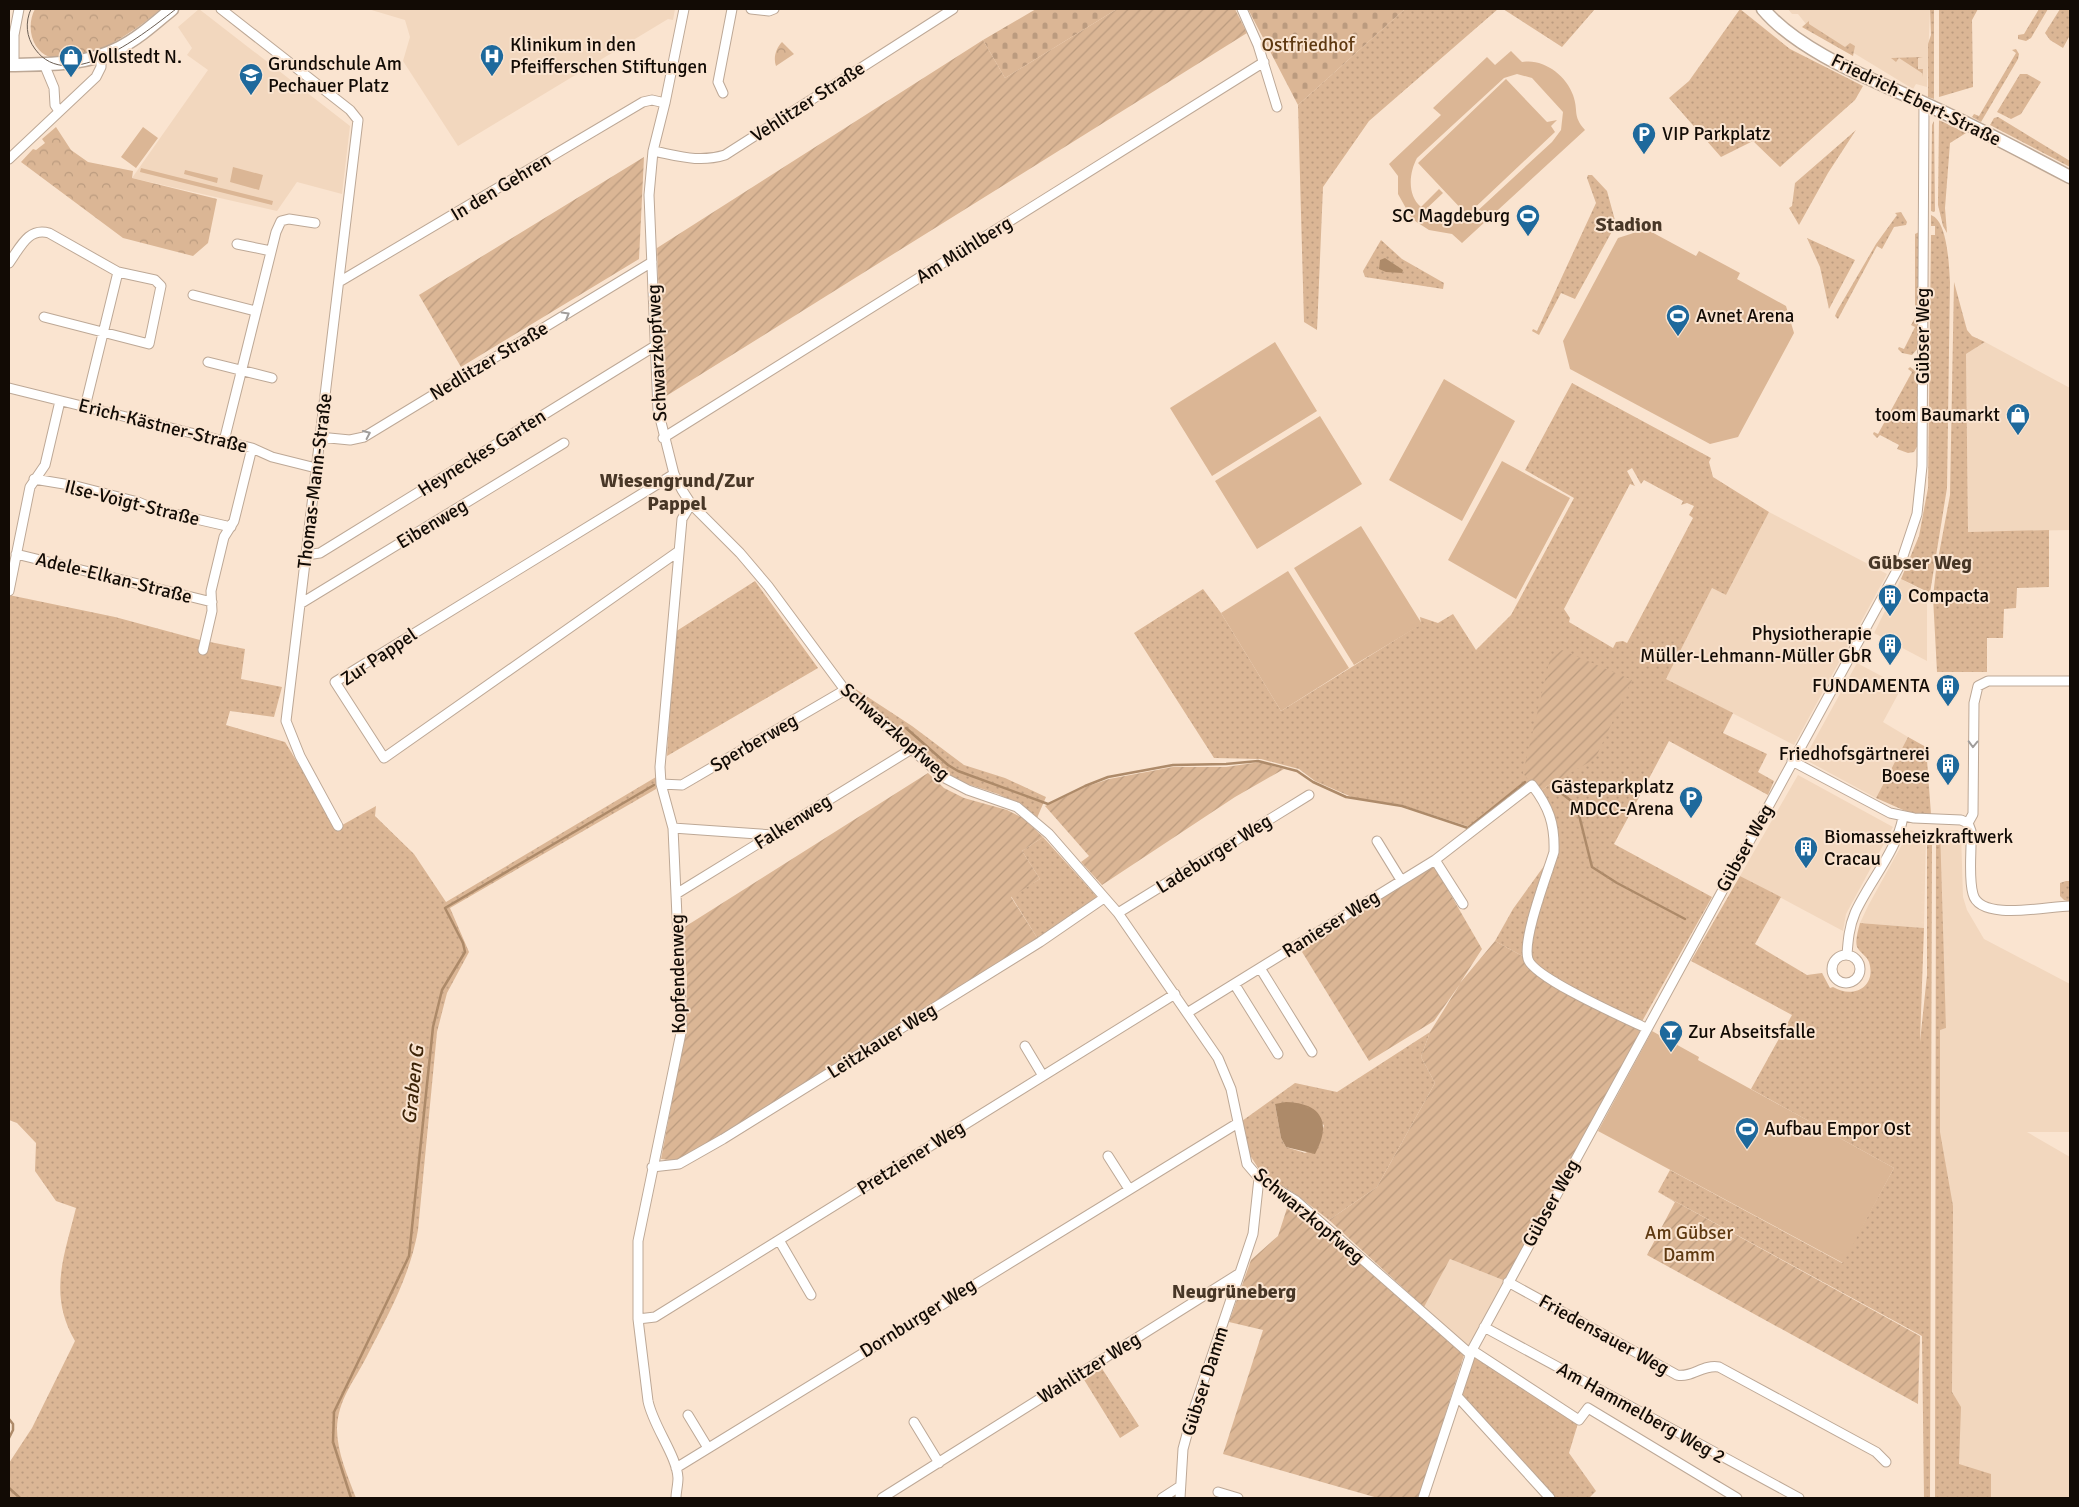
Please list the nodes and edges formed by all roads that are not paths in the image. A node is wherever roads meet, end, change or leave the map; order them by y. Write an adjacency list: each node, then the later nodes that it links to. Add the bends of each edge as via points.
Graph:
1 (19, 9): 14 (street)
2 (172, 9): 11 (street, via 125,45)
3 (221, 9): 29 (street, Thomas-Mann-Straße, via 356,116 359,124)
4 (684, 9): 16 (street, Schwarzkopfweg)
5 (732, 9): 15 (street, via 718,82)
6 (751, 9): 7 (street, via 769,12)
7 (774, 9)
8 (953, 9): 20 (street, Vehlitzer Straße, via 725,155 694,160)
9 (1242, 9): 12 (street)
10 (1763, 11): 17 (street, Friedrich-Ebert-Straße, via 1797,39 1825,56)
11 (101, 56): 13 (street); 19 (street, via 97,75)
12 (1264, 62): 18 (street); 42 (street, Am Mühlberg)
13 (50, 63): 14 (street); 19 (street, via 55,105)
14 (11, 65)
15 (723, 93)
16 (665, 103): 20 (street, Schwarzkopfweg); 29 (street, In den Gehren, via 643,102)
17 (1924, 103): 22 (street, Friedrich-Ebert-Straße); 61 (street, Gübser Weg, via 1922,466 1917,514 1897,571)
18 (1277, 108)
19 (59, 112): 21 (street)
20 (652, 151): 26 (street, Schwarzkopfweg, via 649,195)
21 (9, 159)
22 (2070, 177)
23 (314, 224): 25 (street, via 289,219 281,221)
24 (237, 244): 25 (street)
25 (271, 251): 31 (street)
26 (652, 262): 34 (street, Schwarzkopfweg); 41 (street, Nedlitzer Straße, one-way to 26, via 350,440 364,437)
27 (9, 263): 28 (street, via 33,232 41,230)
28 (118, 272): 33 (street); 33 (street, via 161,284 149,344)
29 (339, 282): 41 (street, Thomas-Mann-Straße)
30 (193, 295): 31 (street)
31 (255, 311): 36 (street)
32 (44, 317): 33 (street)
33 (103, 332): 40 (street)
34 (655, 346): 42 (street, Schwarzkopfweg, via 658,410); 53 (street, Heyneckes Garten, via 320,553)
35 (208, 362): 36 (street)
36 (241, 370): 37 (street); 43 (street)
37 (272, 378)
38 (9, 388): 39 (street, Erich-Kästner-Straße)
39 (60, 401): 40 (street, Erich-Kästner-Straße); 48 (street, via 45,466)
40 (85, 407): 43 (street, Erich-Kästner-Straße)
41 (320, 437): 46 (street, Thomas-Mann-Straße)
42 (663, 438): 47 (street, Schwarzkopfweg)
43 (224, 441): 45 (street, Erich-Kästner-Straße)
44 (564, 443): 56 (street, Eibenweg)
45 (252, 448): 46 (street, Erich-Kästner-Straße, via 272,457); 50 (street)
46 (316, 468): 53 (street, Thomas-Mann-Straße)
47 (674, 474): 49 (street, Schwarzkopfweg); 51 (street, Zur Pappel, via 335,682 384,758)
48 (34, 479): 50 (street, Ilse-Voigt-Straße, via 84,488 157,510); 52 (street)
49 (691, 504): 51 (street, Kopfendenweg, via 682,519); 59 (street, Schwarzkopfweg, via 768,586)
50 (231, 527): 55 (street, via 224,537 211,591)
51 (679, 551): 62 (street, Kopfendenweg)
52 (16, 554): 54 (street); 55 (street, Adele-Elkan-Straße)
53 (306, 555): 56 (street, Thomas-Mann-Straße)
54 (9, 591)
55 (212, 602): 57 (street)
56 (300, 604): 66 (street, Thomas-Mann-Straße, via 286,721 300,756)
57 (202, 650)
58 (2070, 681): 65 (street, one-way to 65, via 1994,681 1980,684 1974,695 1973,814)
59 (844, 690): 60 (street, Schwarzkopfweg); 62 (street, Sperberweg, via 682,785)
60 (910, 750): 68 (street, Falkenweg); 73 (street, Schwarzkopfweg, via 956,785 1006,802 1026,813 1049,834)
61 (1792, 761): 64 (street, via 1876,807); 82 (street, Gübser Weg)
62 (661, 784): 67 (street, Kopfendenweg)
63 (1310, 796): 76 (street, Ladeburger Weg)
64 (1904, 817): 65 (street); 77 (street, via 1855,913)
65 (1968, 823): 75 (street, via 1971,831 1972,890 1981,906 1994,910)
66 (338, 826)
67 (673, 828): 68 (street); 72 (street, Kopfendenweg)
68 (773, 835): 72 (street, Falkenweg)
69 (1377, 841): 71 (street, Ranieser Weg)
70 (1435, 860): 71 (street, Ranieser Weg); 74 (street); 82 (street, Ranieser Weg, via 1532,785 1546,803 1555,839 1529,935 1528,960 1552,981)
71 (1401, 880): 78 (street, Ranieser Weg)
72 (676, 894): 89 (street, Kopfendenweg, via 682,1028)
73 (1104, 898): 76 (street, Schwarzkopfweg); 89 (street, Leitzkauer Weg, via 1040,942 724,1139 679,1164)
74 (1463, 904)
75 (2070, 906)
76 (1118, 913): 80 (street, Schwarzkopfweg)
77 (1847, 955)
78 (1260, 968): 79 (street, Ranieser Weg); 84 (street, Ranieser Weg)
79 (1235, 985): 81 (street, Ranieser Weg); 85 (street)
80 (1175, 994): 81 (street, Schwarzkopfweg); 86 (street, Pretziener Weg)
81 (1187, 1013): 87 (street, Schwarzkopfweg, via 1226,1073)
82 (1646, 1028): 94 (street, Gübser Weg)
83 (1025, 1046): 86 (street)
84 (1312, 1052)
85 (1278, 1054)
86 (1043, 1076): 92 (street, Pretziener Weg)
87 (1238, 1123): 90 (street, Schwarzkopfweg, via 1248,1164); 91 (street, Dornburger Weg)
88 (1108, 1156): 91 (street)
89 (652, 1167): 96 (street, Kopfendenweg, via 638,1241)
90 (1259, 1178): 93 (street, Gübser Damm, via 1253,1234); 98 (street, Schwarzkopfweg, via 1295,1200)
91 (1129, 1189): 102 (street, Dornburger Weg)
92 (779, 1240): 95 (street); 96 (street, Pretziener Weg, via 655,1317)
93 (1240, 1273): 104 (street, Wahlitzer Weg); 106 (street, Gübser Damm, via 1193,1412 1183,1449)
94 (1508, 1282): 97 (street, Gübser Weg); 103 (street, Friedensauer Weg, via 1677,1375 1688,1375 1707,1366 1719,1367 1876,1452)
95 (811, 1295)
96 (638, 1319): 105 (street, Kopfendenweg, via 651,1414)
97 (1484, 1327): 98 (street, Gübser Weg); 116 (street, Am Hammelberg Weg 2)
98 (1471, 1352): 99 (street, Gübser Weg); 115 (street, Schwarzkopfweg, via 1579,1420 1588,1408)
99 (1457, 1396): 113 (street, Gübser Weg); 114 (street)
100 (688, 1415): 102 (street)
101 (914, 1422): 104 (street)
102 (708, 1448): 105 (street, Dornburger Weg)
103 (1886, 1462)
104 (938, 1463): 109 (street, Wahlitzer Weg)
105 (676, 1468): 108 (street, Kopfendenweg)
106 (1180, 1487): 110 (street); 111 (street, Gübser Damm)
107 (1218, 1492): 112 (street)
108 (676, 1498)
109 (882, 1498)
110 (1162, 1498)
111 (1180, 1498)
112 (1238, 1498)
113 (1423, 1498)
114 (1550, 1498)
115 (1737, 1498)
116 (1799, 1498)

